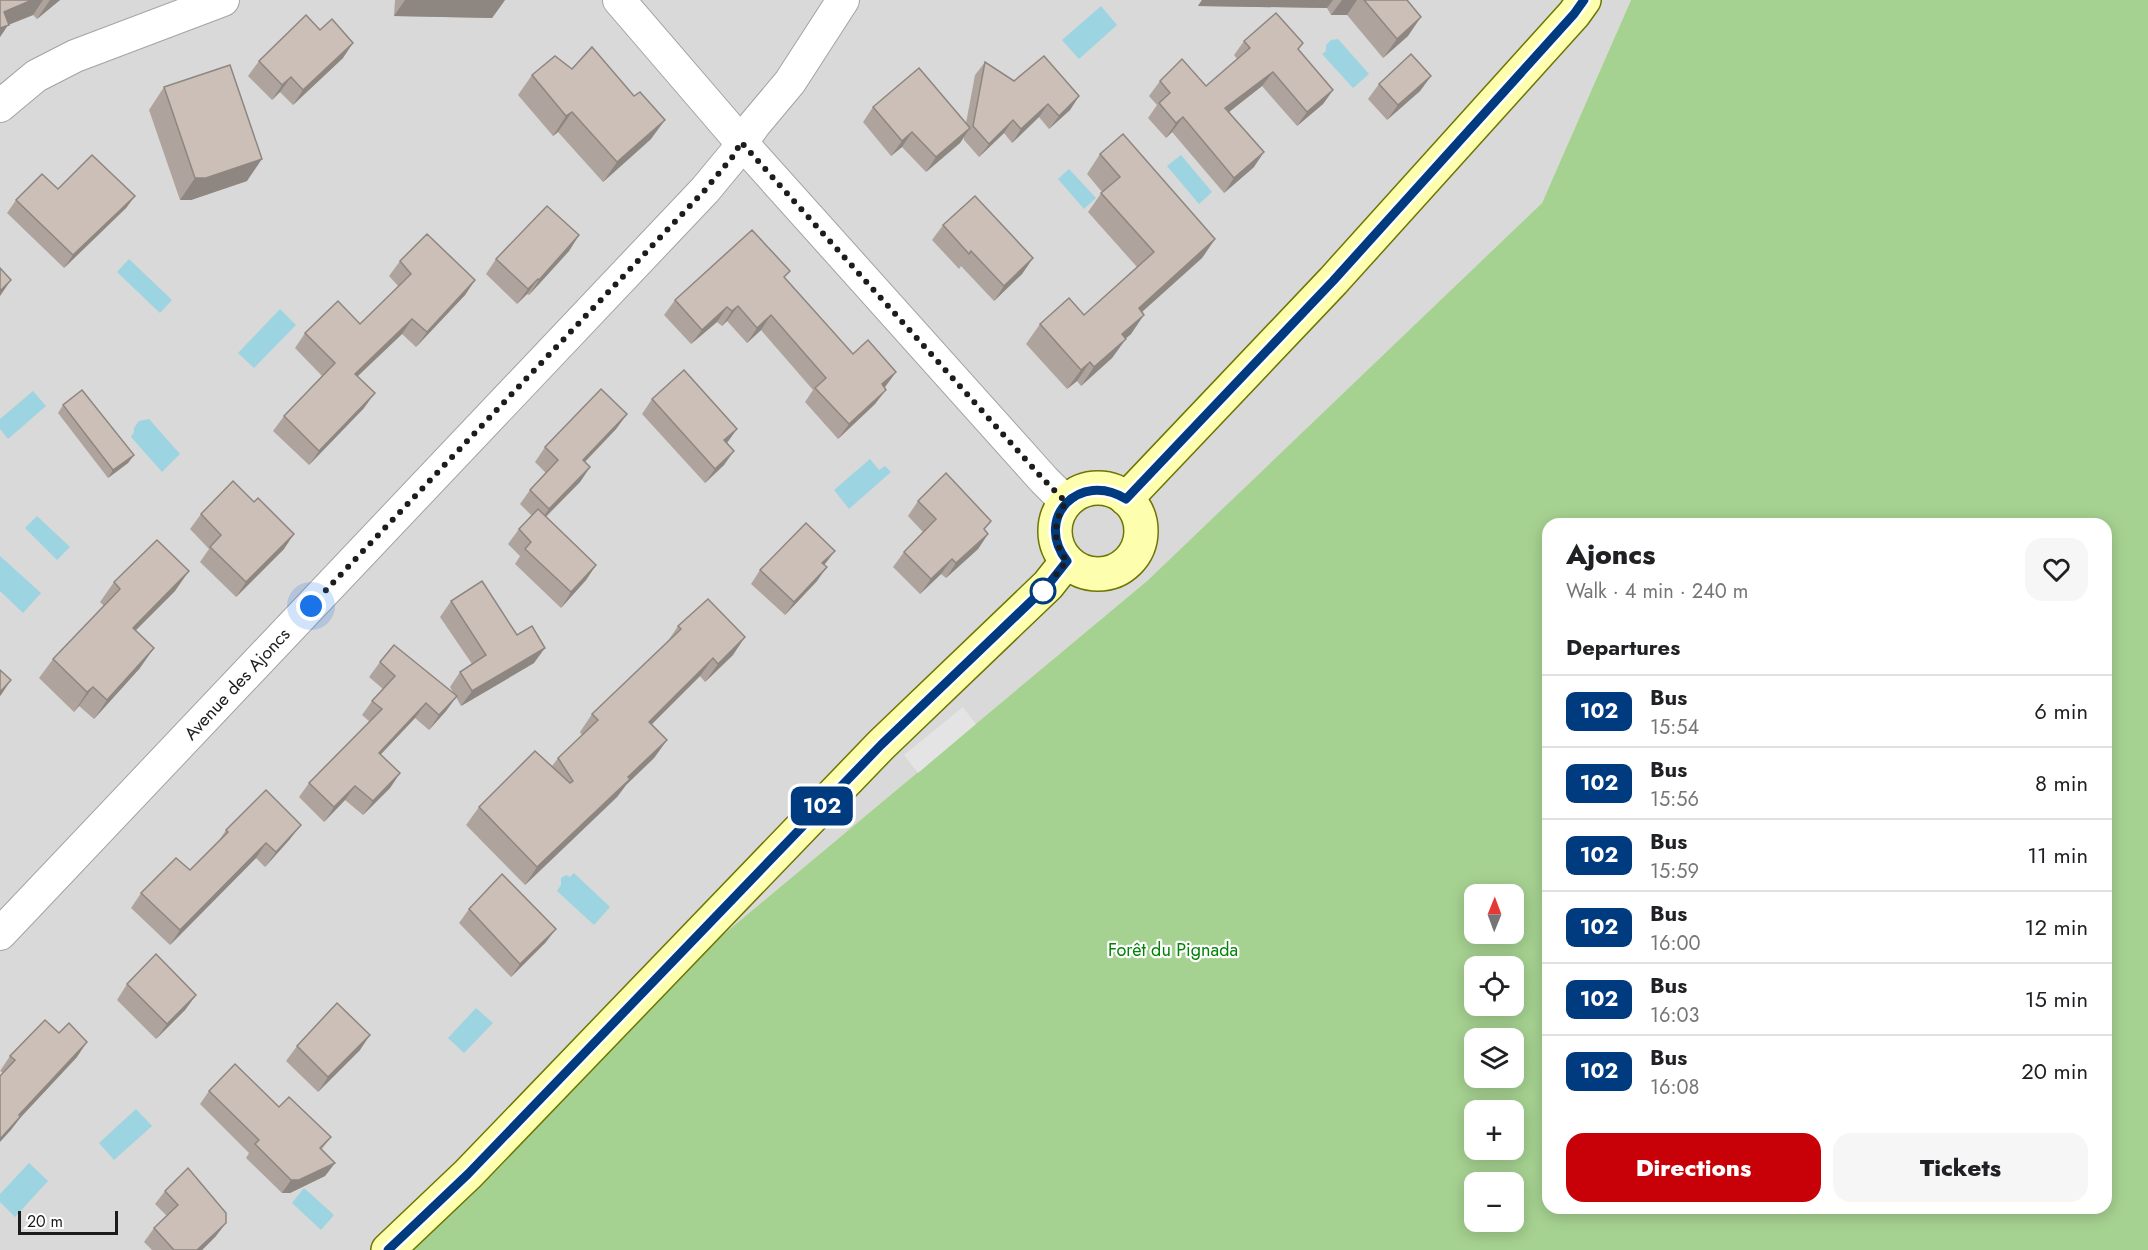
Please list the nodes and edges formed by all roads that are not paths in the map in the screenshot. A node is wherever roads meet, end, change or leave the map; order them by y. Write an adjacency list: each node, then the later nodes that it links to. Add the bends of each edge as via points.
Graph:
1 (223, 0): 5 (street, via 75,56 36,76)
2 (619, 0): 6 (street)
3 (843, 0): 6 (street, Avenue des Ajoncs, via 790,82)
4 (1584, 0): 7 (main road, via 1333,281)
5 (0, 106)
6 (741, 142): 8 (street); 10 (street, Avenue des Ajoncs, via 705,190)
7 (1126, 499): 8 (main road, via 1102,489 1077,494); 9 (main road, via 1141,526 1133,556 1117,570 1096,574)
8 (1066, 502): 9 (main road, via 1055,532)
9 (1067, 561): 11 (main road, via 1048,585 881,745 468,1174)
10 (0, 934)
11 (388, 1250)

